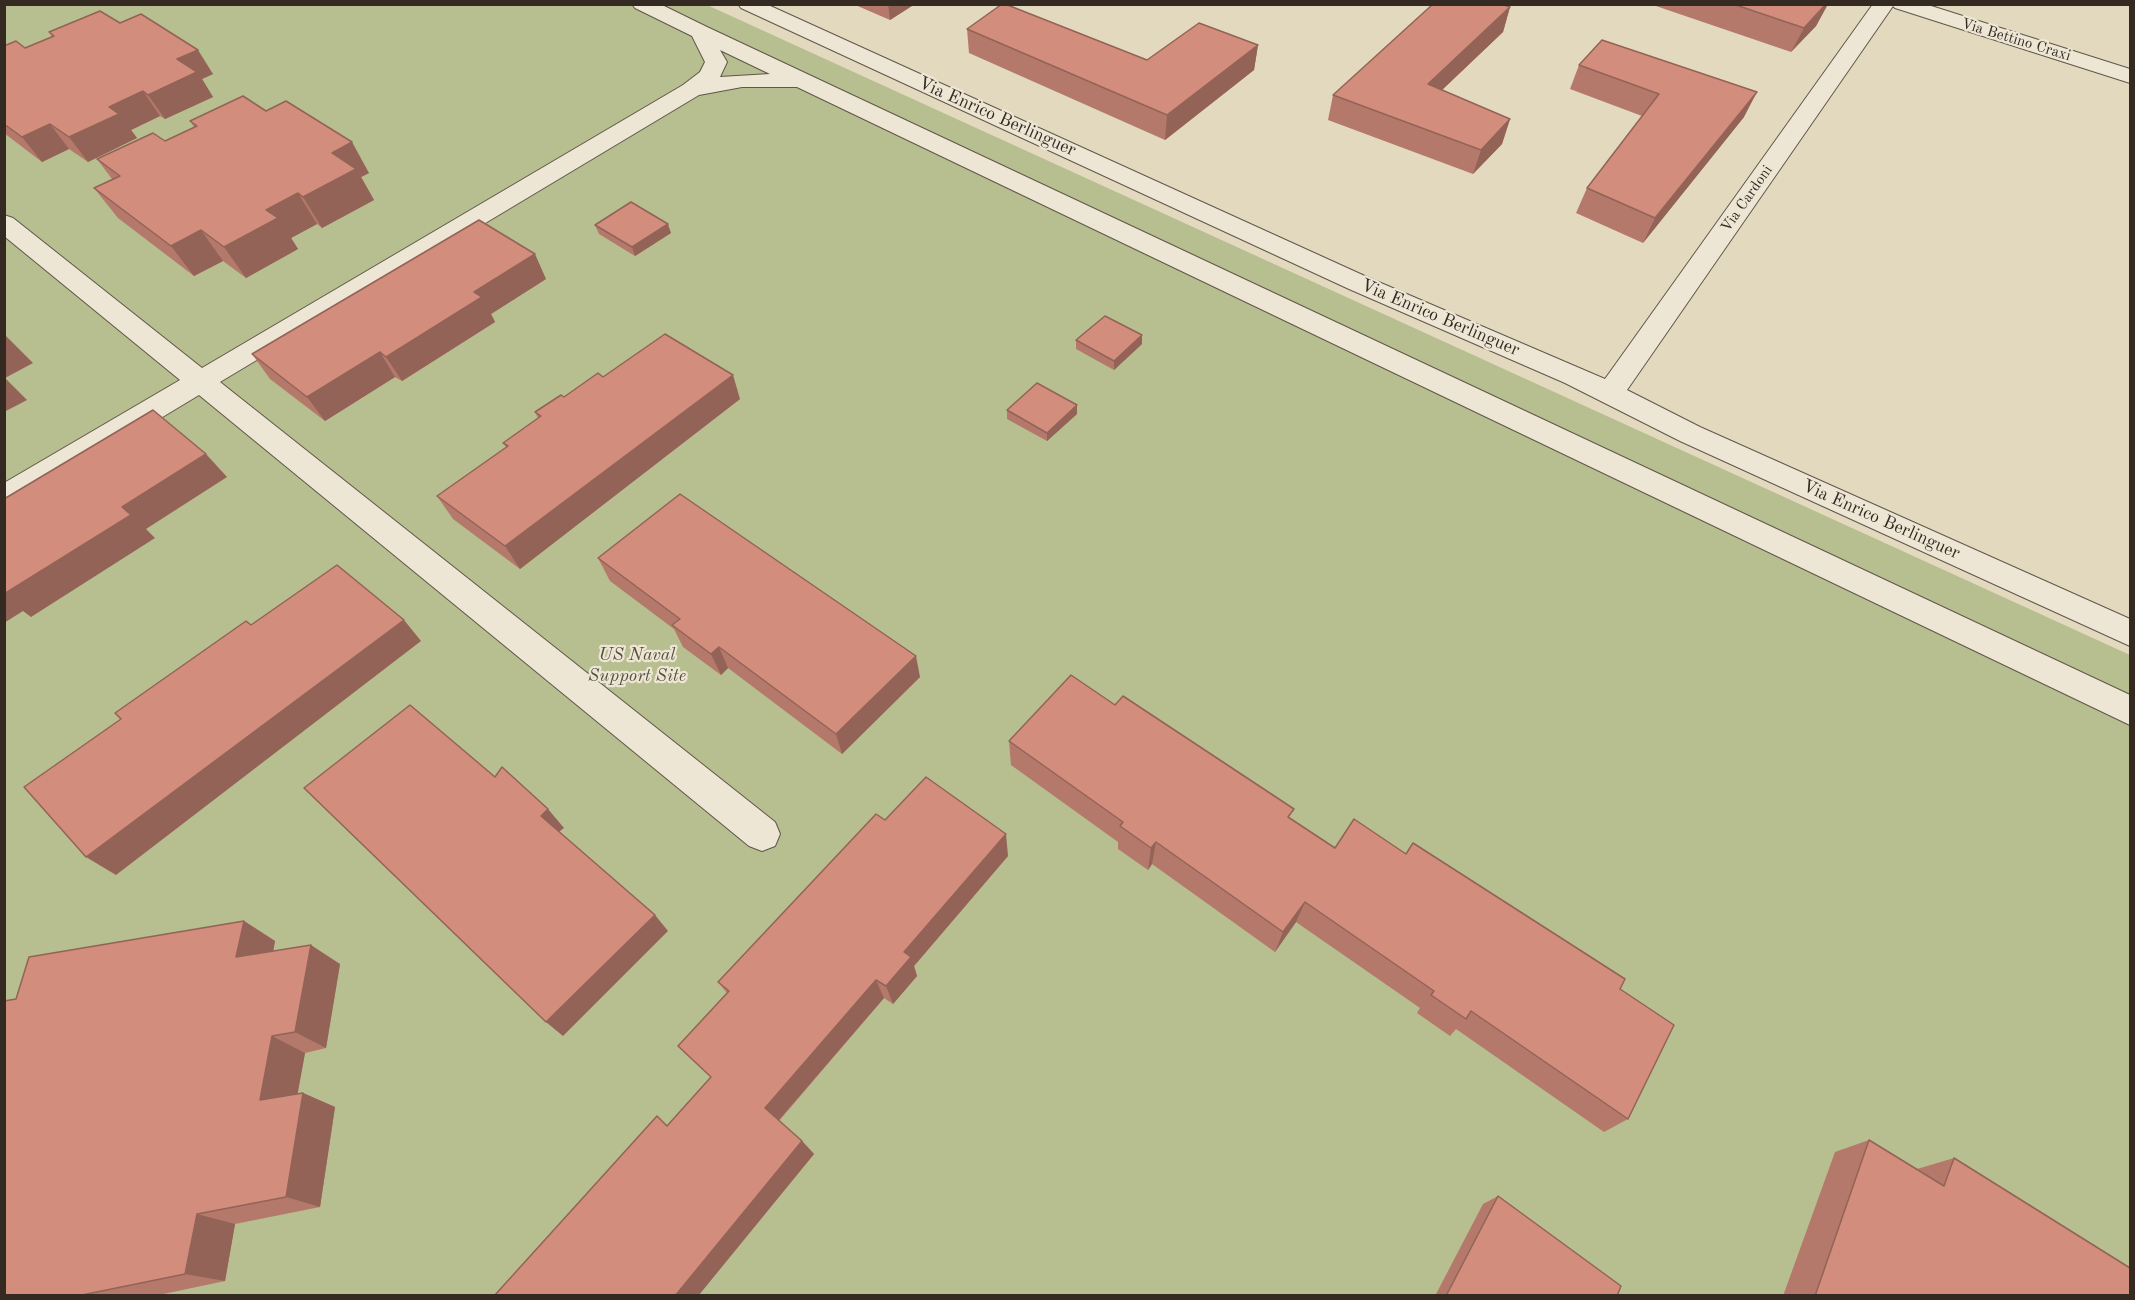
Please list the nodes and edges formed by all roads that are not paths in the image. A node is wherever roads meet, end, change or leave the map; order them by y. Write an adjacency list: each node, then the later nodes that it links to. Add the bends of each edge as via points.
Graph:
1 (642, 4): 5 (street)
2 (748, 4): 11 (street, Via Enrico Berlinguer)
3 (1884, 4): 11 (street, Via Cardoni)
4 (1902, 4): 6 (street, Via Bettino Craxi)
5 (700, 31): 7 (street); 8 (street, via 716,62 709,76)
6 (2130, 76)
7 (807, 82): 8 (street, via 733,80); 14 (street)
8 (691, 90): 10 (street)
9 (4, 223): 10 (street)
10 (201, 381): 12 (street); 15 (street)
11 (1610, 394): 13 (street, Via Enrico Berlinguer)
12 (4, 498)
13 (2130, 633)
14 (2130, 711)
15 (762, 834)

